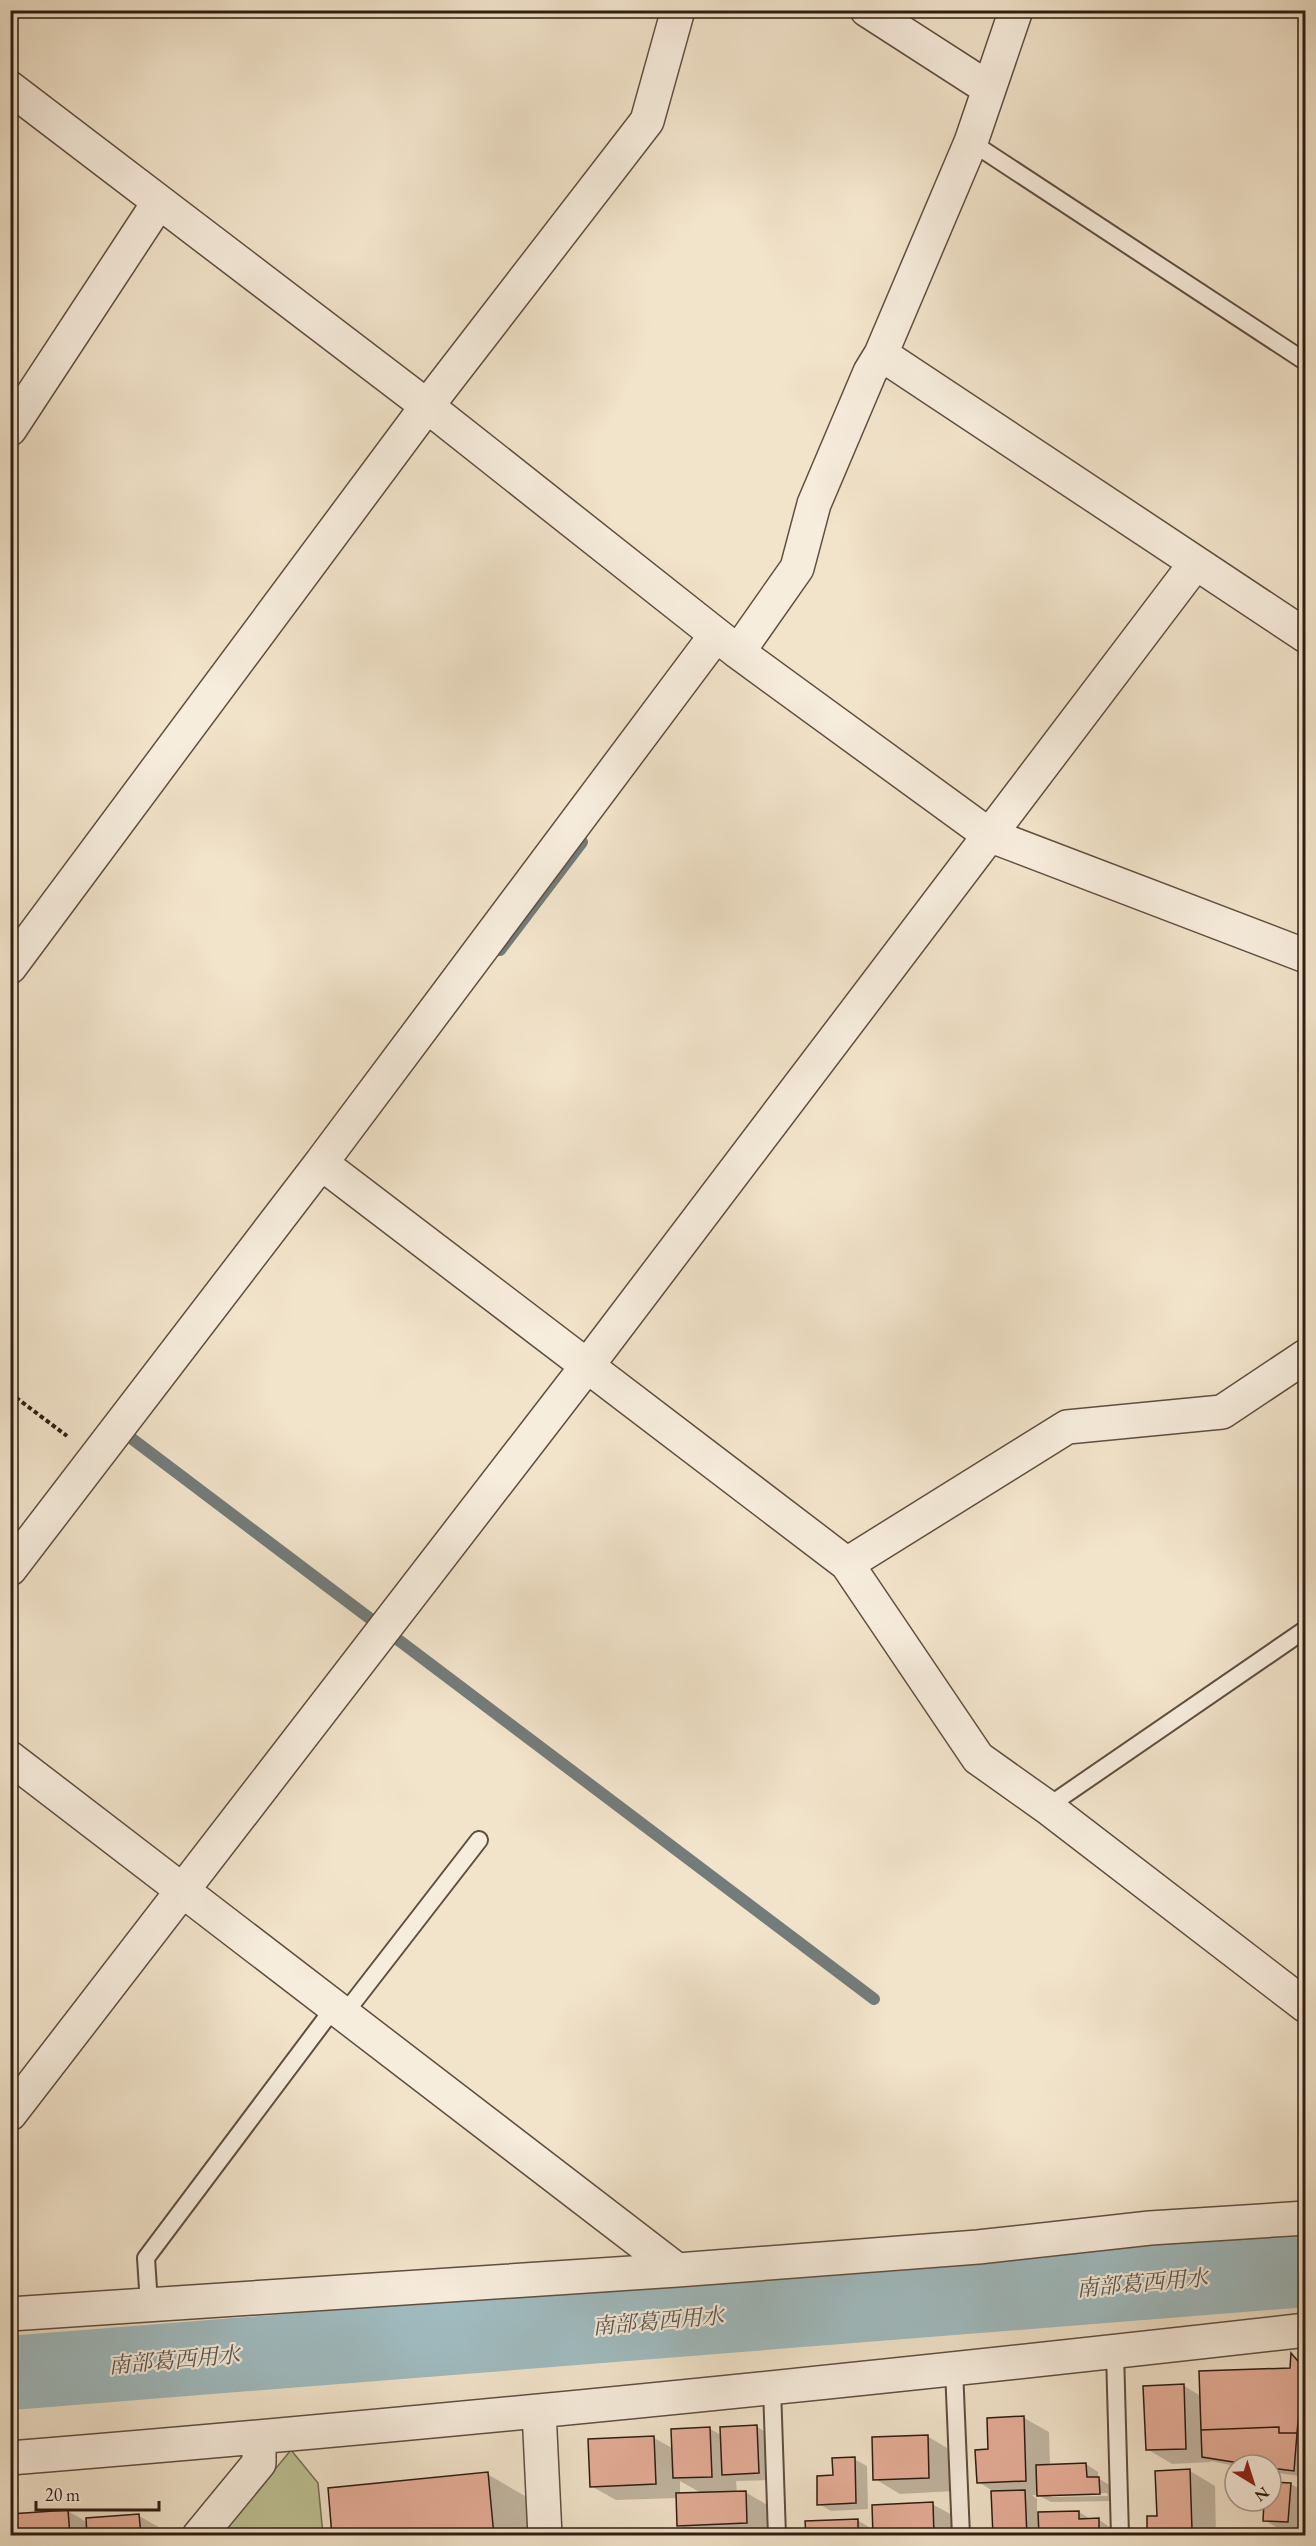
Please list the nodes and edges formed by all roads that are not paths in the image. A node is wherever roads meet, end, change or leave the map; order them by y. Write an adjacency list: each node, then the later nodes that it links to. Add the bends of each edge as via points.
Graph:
1 (678, 10): 10 (street, via 647,121)
2 (867, 10): 5 (street)
3 (1016, 10): 5 (street)
4 (10, 88): 7 (street)
5 (988, 88): 6 (street)
6 (971, 142): 8 (street); 9 (lane)
7 (159, 202): 10 (street); 11 (street)
8 (881, 354): 12 (street); 14 (street, via 814,504 797,568)
9 (1305, 362)
10 (427, 406): 14 (street); 17 (street)
11 (10, 429)
12 (1195, 564): 13 (street); 15 (street)
13 (1305, 636)
14 (727, 644): 15 (street); 18 (street)
15 (988, 835): 16 (street); 20 (street)
16 (1305, 956)
17 (10, 967)
18 (321, 1163): 20 (street); 22 (street)
19 (1305, 1356): 21 (street, via 1222,1412 1067,1427)
20 (587, 1366): 21 (street); 27 (street)
21 (847, 1564): 25 (street, via 978,1758)
22 (10, 1569)
23 (1305, 1629): 25 (lane)
24 (10, 1758): 27 (street)
25 (1047, 1807): 28 (street)
26 (479, 1840): 29 (lane)
27 (183, 1889): 29 (street); 30 (street)
28 (1305, 2006)
29 (340, 2009): 32 (street); 33 (lane, via 146,2258)
30 (10, 2114)
31 (1305, 2218): 32 (street)
32 (677, 2270): 33 (street)
33 (149, 2304): 34 (street)
34 (10, 2314)
35 (1305, 2330): 36 (street)
36 (1115, 2352): 37 (street); 46 (lane)
37 (954, 2369): 38 (street); 45 (lane)
38 (772, 2388): 39 (street); 44 (lane)
39 (539, 2411): 40 (street); 43 (street)
40 (259, 2438): 41 (street); 42 (street, via 259,2463)
41 (10, 2458)
42 (199, 2535)
43 (545, 2535)
44 (777, 2535)
45 (961, 2535)
46 (1120, 2535)

